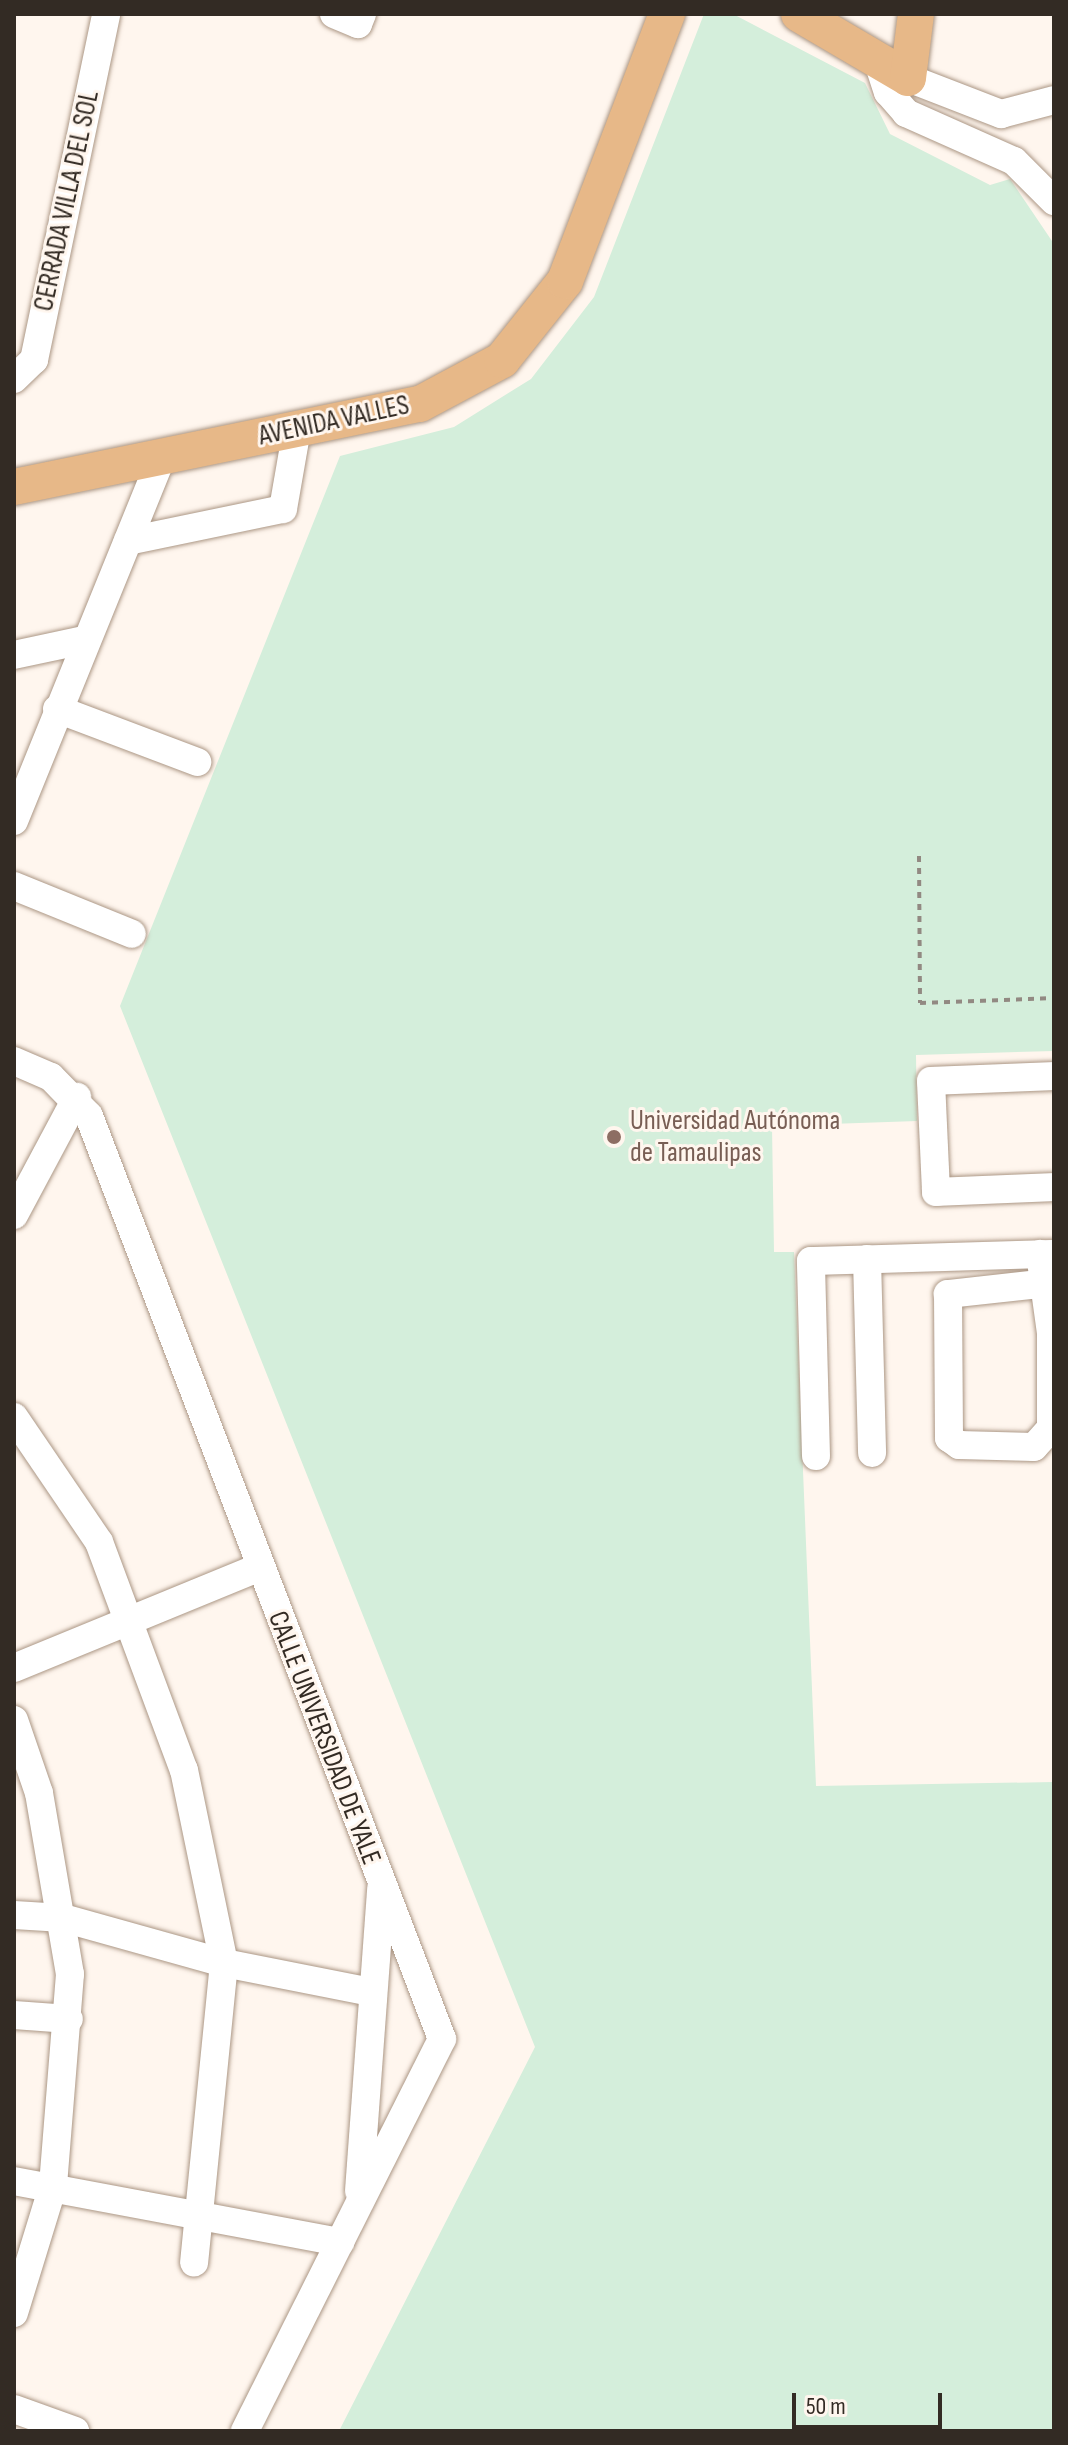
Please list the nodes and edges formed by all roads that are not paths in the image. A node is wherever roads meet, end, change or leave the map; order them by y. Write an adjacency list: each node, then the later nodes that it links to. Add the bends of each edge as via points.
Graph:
1 (106, 14): 11 (street, CERRADA VILLA DEL SOL, via 34,360)
2 (334, 14): 3 (street, via 358,24)
3 (362, 14)
4 (667, 14): 12 (main road, AVENIDA VALLES, via 565,281 502,360 420,404)
5 (799, 14): 7 (main road)
6 (916, 14): 8 (main road)
7 (877, 59): 8 (main road); 10 (street, via 888,92 906,113 1014,161)
8 (908, 78): 9 (street, via 1001,114)
9 (1054, 100)
10 (1052, 196)
11 (14, 379)
12 (297, 429): 13 (main road, AVENIDA VALLES); 15 (street, via 283,509)
13 (162, 457): 14 (main road, AVENIDA VALLES); 15 (street)
14 (14, 487)
15 (128, 541): 16 (street)
16 (84, 640): 17 (street); 18 (street)
17 (14, 655)
18 (57, 709): 19 (street); 20 (street)
19 (197, 762)
20 (14, 821)
21 (14, 886): 22 (street)
22 (132, 934)
23 (14, 1061): 25 (street)
24 (1054, 1076): 26 (street, via 931,1081 936,1192)
25 (77, 1097): 27 (street); 34 (street, CALLE UNIVERSIDAD DE YALE)
26 (1054, 1187)
27 (14, 1215)
28 (1047, 1254): 29 (street); 30 (street)
29 (867, 1259): 32 (street); 33 (street, via 811,1261)
30 (1039, 1284): 30 (street, via 1051,1333 1047,1438 1034,1447 959,1445 949,1438 948,1294 958,1287)
31 (14, 1417): 35 (street, via 99,1542)
32 (872, 1453)
33 (816, 1456)
34 (258, 1568): 35 (street); 38 (street, CALLE UNIVERSIDAD DE YALE)
35 (131, 1620): 36 (street); 41 (street, via 184,1770)
36 (14, 1668)
37 (16, 1730): 40 (street)
38 (381, 1885): 42 (street); 47 (street, CALLE UNIVERSIDAD DE YALE, via 442,2039)
39 (14, 1915): 40 (street)
40 (63, 1918): 41 (street); 44 (street)
41 (224, 1963): 42 (street); 48 (street)
42 (371, 1992): 47 (street)
43 (14, 2015): 44 (street)
44 (69, 2019): 46 (street)
45 (14, 2181): 46 (street)
46 (53, 2186): 48 (street); 51 (street)
47 (358, 2206): 49 (street, CALLE UNIVERSIDAD DE YALE)
48 (203, 2218): 49 (street); 50 (street)
49 (340, 2242): 54 (street, CALLE UNIVERSIDAD DE YALE)
50 (194, 2263)
51 (14, 2313)
52 (14, 2409): 53 (street)
53 (75, 2431)
54 (245, 2431)

